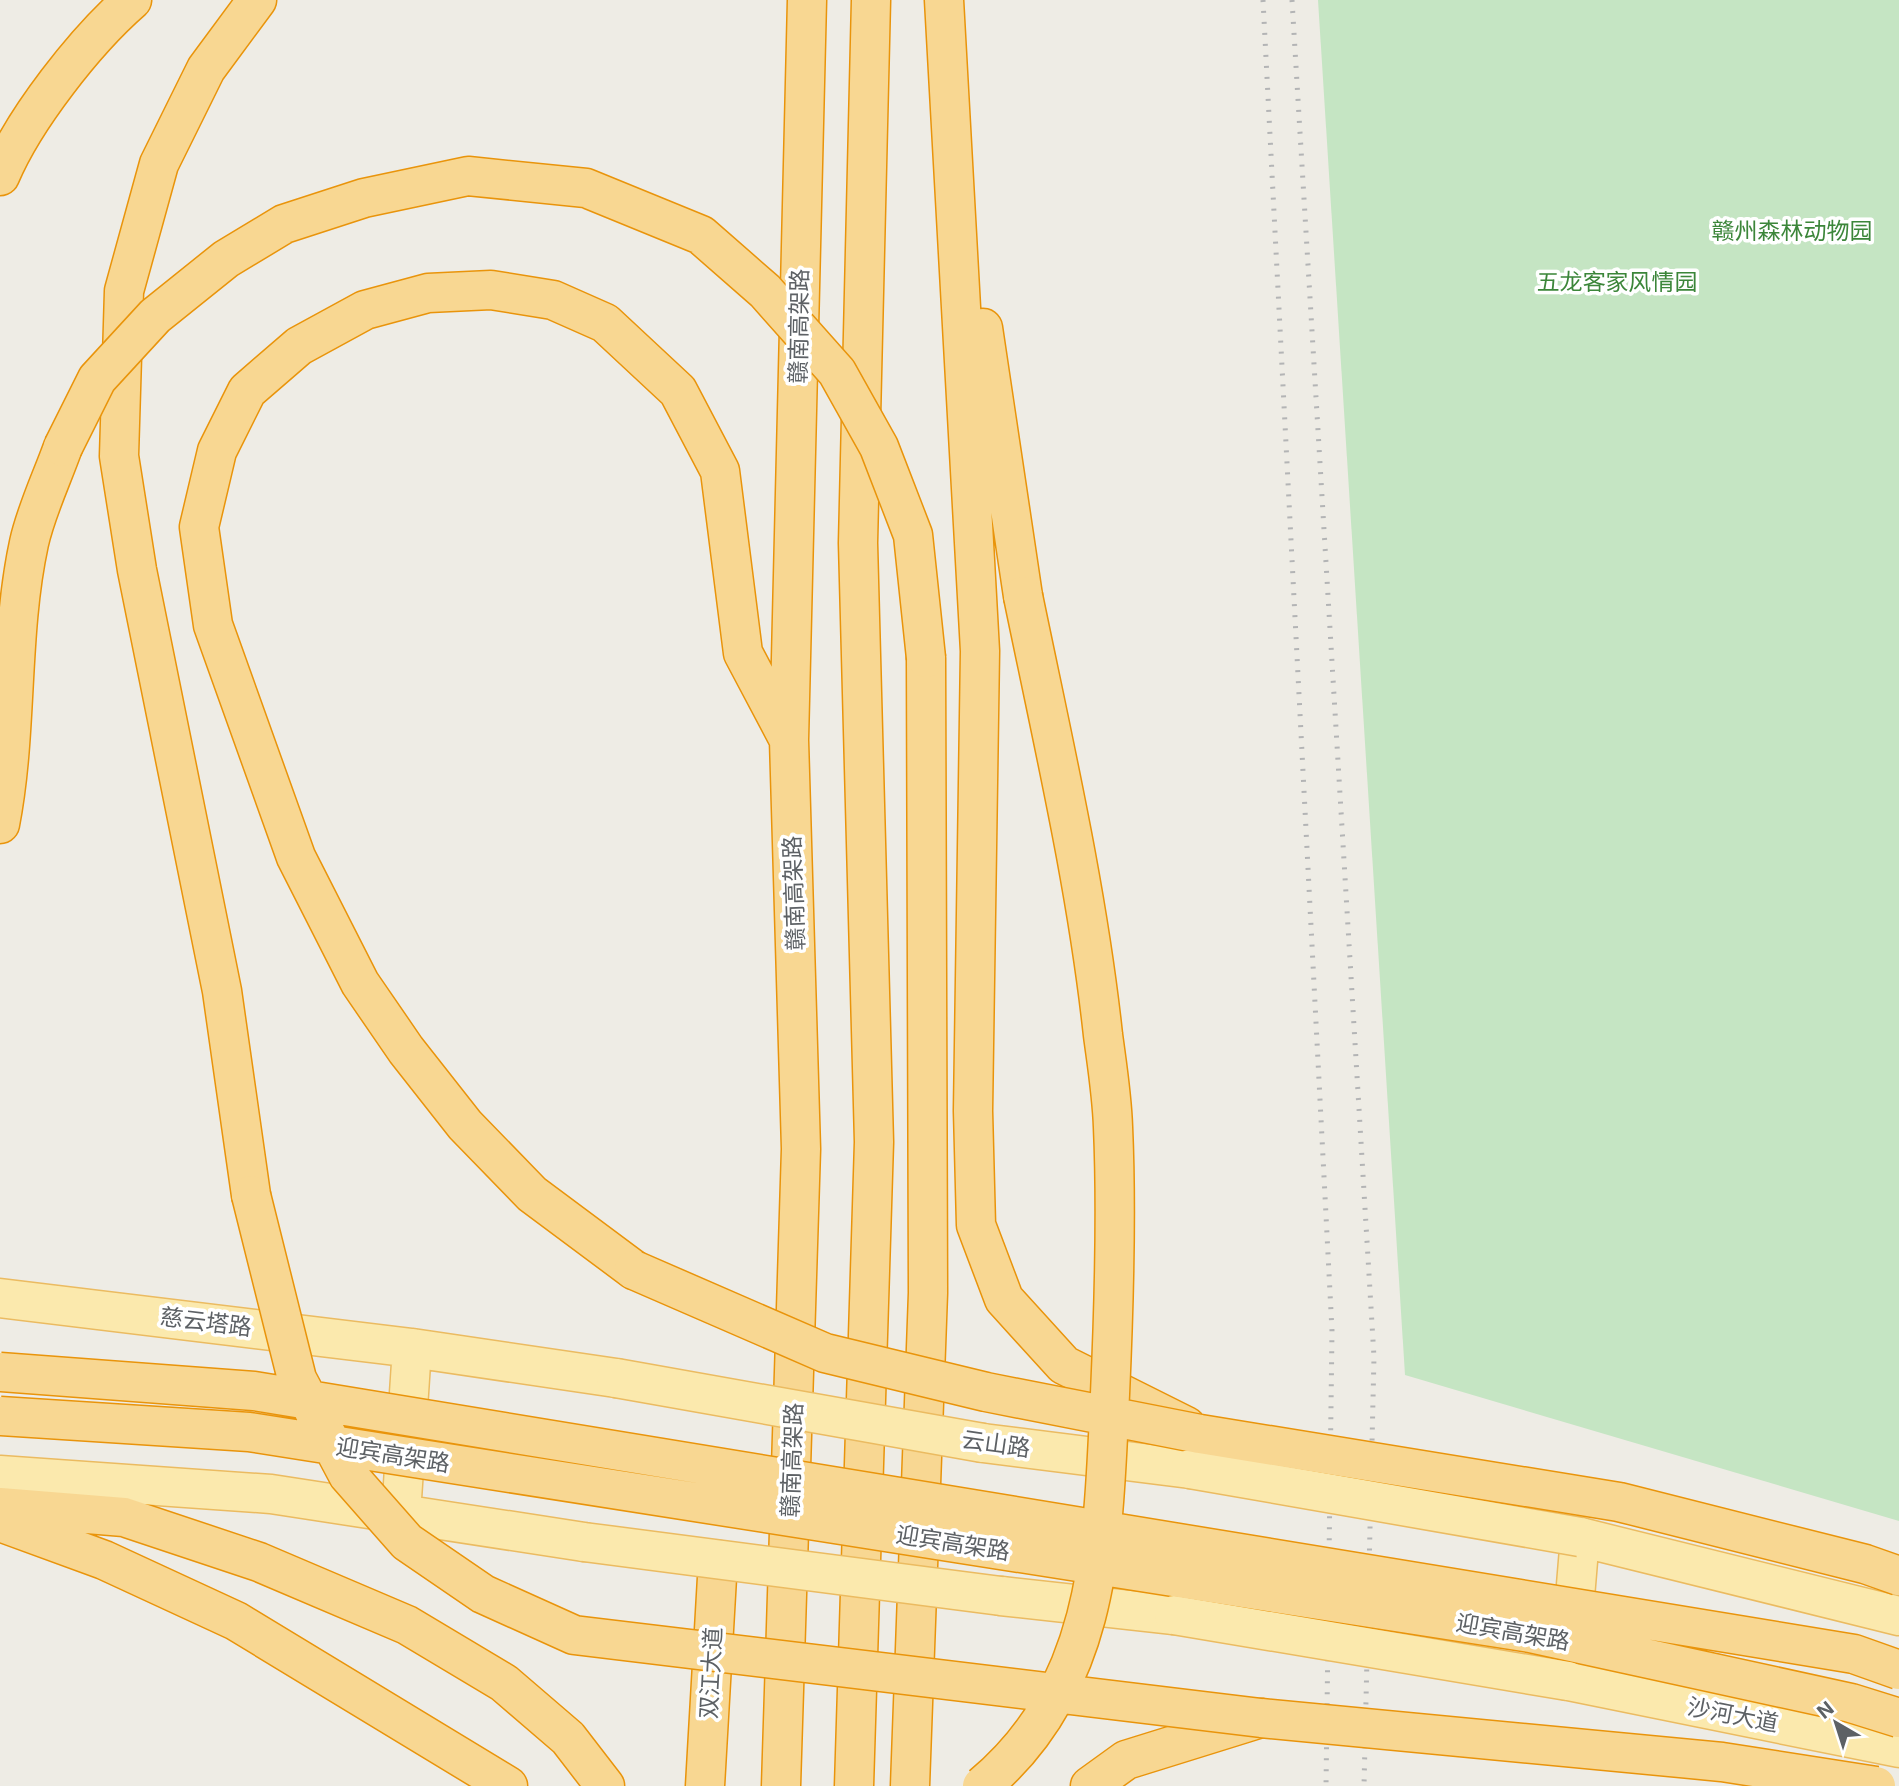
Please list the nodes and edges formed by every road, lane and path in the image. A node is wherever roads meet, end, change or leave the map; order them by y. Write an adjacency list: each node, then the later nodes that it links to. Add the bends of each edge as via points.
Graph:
1 (132, 0): 7 (highway, via 62,78 9,155)
2 (257, 0): 25 (highway, bridge, via 206,69 159,164 124,291 119,456 137,570 222,991 251,1195 297,1379 348,1475 407,1542 483,1594 574,1635)
3 (807, 0): 8 (highway, 赣南高架路)
4 (871, 0): 32 (highway, via 858,543 874,1142)
5 (944, 0): 6 (highway)
6 (946, 80): 14 (highway, bridge, via 980,650 975,1225 1004,1299 1064,1365); 34 (highway, bridge, via 1023,596 1094,950 1113,1126 1112,1344 1096,1585 1077,1650 1039,1725)
7 (0, 176)
8 (789, 740): 14 (highway, bridge, via 743,653 720,471 678,391 606,323 553,300 491,290 428,293 365,310 299,346 247,391 218,451 199,527 213,625 296,857 360,983 465,1125 532,1194 634,1270 825,1353 986,1392); 31 (highway, 赣南高架路, via 801,1149)
9 (0, 824): 33 (highway, bridge, via 29,542 63,447 97,379 155,316 226,259 284,224 364,198 468,176 586,188 701,235 765,291 837,372 879,447 913,535 926,658 928,1293)
10 (0, 1298): 11 (main road, 慈云塔路)
11 (412, 1349): 14 (main road, 云山路, bridge, via 615,1378 983,1443); 17 (main road)
12 (0, 1372): 23 (highway, 迎宾高架路, bridge, via 254,1391 1854,1654)
13 (0, 1416): 26 (highway, 迎宾高架路, bridge, via 249,1432 1530,1633 1851,1703)
14 (1195, 1451): 19 (main road, 云山路, bridge); 21 (highway, bridge, via 1619,1502)
15 (0, 1475): 17 (main road, via 271,1494)
16 (0, 1507): 29 (highway, via 124,1517 259,1562 407,1625 504,1684 568,1738)
17 (401, 1514): 20 (main road, bridge)
18 (0, 1522): 28 (highway, via 104,1560 236,1620)
19 (1580, 1537): 22 (main road); 24 (main road)
20 (718, 1560): 24 (main road, 沙河大道, bridge, via 1174,1615); 30 (highway, 双江大道)
21 (1899, 1576)
22 (1899, 1616)
23 (1899, 1670)
24 (1568, 1681): 27 (main road, 沙河大道)
25 (1261, 1718): 35 (highway, via 1126,1760); 36 (highway, bridge, via 1722,1762)
26 (1899, 1718)
27 (1899, 1748)
28 (508, 1786)
29 (605, 1786)
30 (705, 1786)
31 (781, 1786)
32 (854, 1786)
33 (910, 1786)
34 (982, 1786)
35 (1090, 1786)
36 (1876, 1786)

